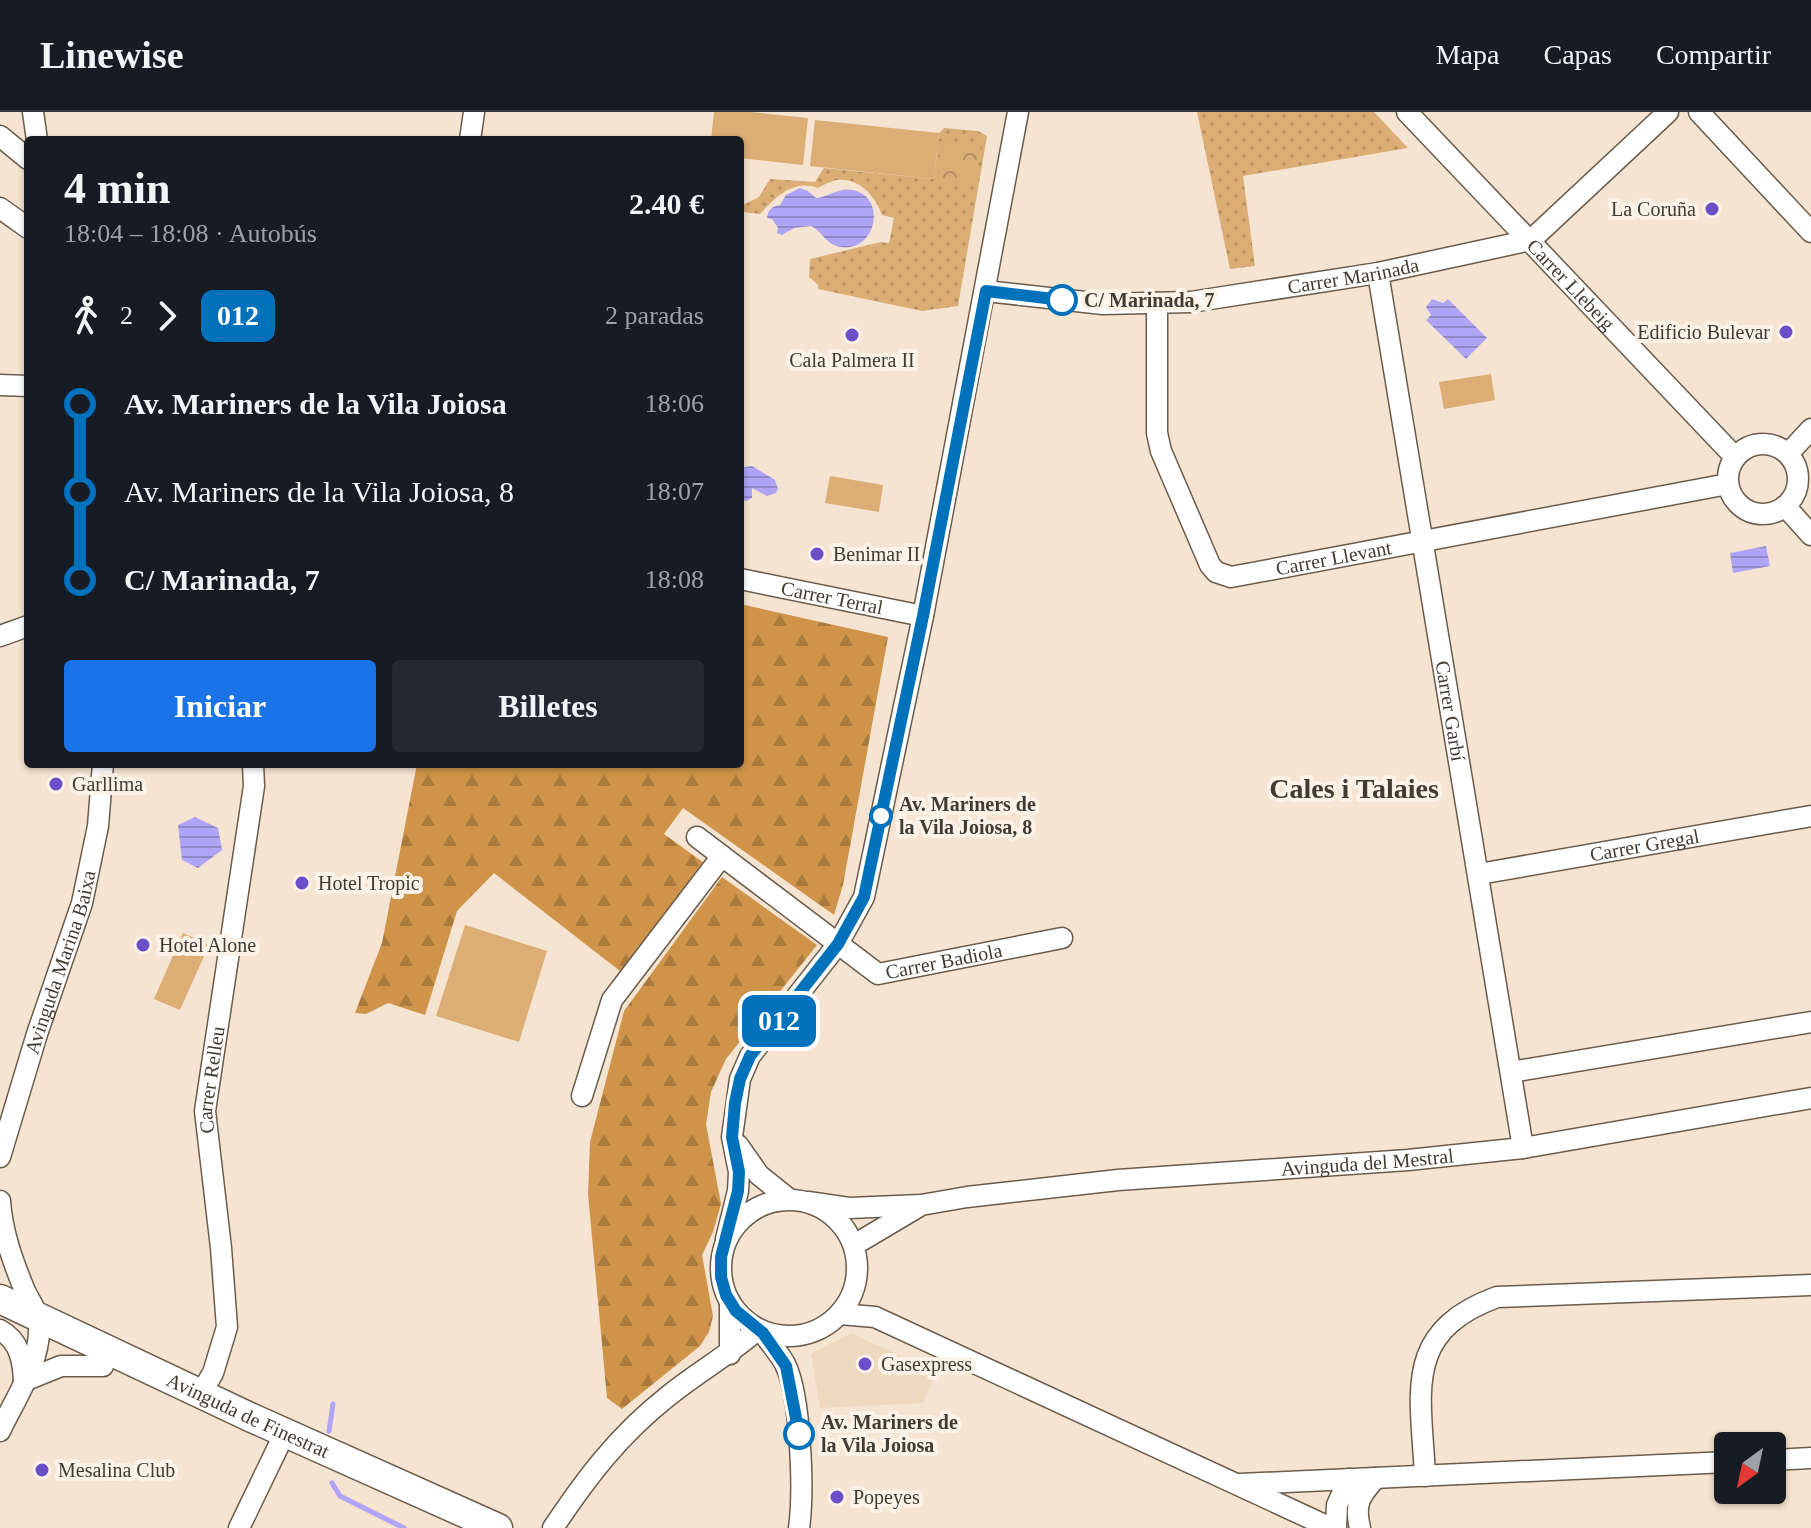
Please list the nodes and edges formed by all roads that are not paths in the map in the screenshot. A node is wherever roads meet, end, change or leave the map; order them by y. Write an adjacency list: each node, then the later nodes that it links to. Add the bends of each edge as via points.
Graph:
1 (33, 112): 8 (street)
2 (474, 112): 9 (street)
3 (1018, 112): 16 (street)
4 (1407, 112): 14 (street, Carrer Llebeig)
5 (1668, 112): 14 (street)
6 (1699, 112): 13 (street)
7 (0, 136): 10 (street)
8 (36, 136)
9 (471, 136)
10 (24, 156)
11 (0, 208): 12 (street)
12 (24, 225)
13 (1811, 232)
14 (1531, 240): 15 (street, Carrer Marinada); 22 (street, Carrer Llebeig)
15 (1378, 273): 17 (street, Carrer Marinada); 26 (street, Carrer Garbí)
16 (986, 291): 17 (street, Carrer Marinada, via 1103,304); 28 (street)
17 (1157, 303): 26 (street, Carrer Llevant, via 1159,442 1216,572 1231,577)
18 (0, 385): 19 (street)
19 (24, 386)
20 (1811, 429): 21 (street)
21 (1788, 454): 22 (street, via 1761,444); 24 (street, via 1797,486)
22 (1735, 457): 23 (street)
23 (1728, 484): 24 (street, via 1737,502 1755,513); 26 (street, Carrer Llevant)
24 (1785, 506): 25 (street)
25 (1811, 535)
26 (1423, 540): 36 (street, Carrer Garbí)
27 (744, 580): 28 (street, Carrer Terral)
28 (923, 616): 38 (street, via 864,897)
29 (24, 627): 30 (street)
30 (0, 636)
31 (103, 768): 45 (street, Avinguda Marina Baixa, via 98,826 82,903)
32 (253, 768): 66 (street, Carrer Relleu, via 205,1111 227,1327)
33 (1811, 816): 36 (street, Carrer Gregal)
34 (697, 837): 35 (street, Carrer Badiola)
35 (722, 856): 38 (street, Carrer Badiola); 41 (street, via 612,1000)
36 (1479, 874): 40 (street, Carrer Garbí)
37 (1062, 938): 38 (street, Carrer Badiola, via 878,974)
38 (838, 944): 43 (street, via 750,1056 740,1079)
39 (1811, 1022): 40 (street)
40 (1511, 1072): 44 (street, Carrer Garbí)
41 (582, 1096)
42 (1811, 1098): 44 (street, Avinguda del Mestral)
43 (732, 1137): 47 (street, via 759,1175); 49 (street, via 739,1182)
44 (1523, 1148): 48 (street, Avinguda del Mestral, via 1118,1180)
45 (0, 1157)
46 (0, 1201): 58 (street, via 19,1275)
47 (799, 1201): 48 (street, Avinguda del Mestral, via 849,1208); 49 (street, via 770,1202 752,1210); 50 (street, via 828,1212)
48 (921, 1205): 50 (street, Avinguda del Mestral)
49 (726, 1239): 54 (street, via 721,1277)
50 (854, 1245): 51 (street)
51 (856, 1283): 55 (street); 56 (street)
52 (1811, 1285): 72 (street, via 1497,1297 1469,1307 1439,1335 1422,1367)
53 (0, 1299): 58 (main road, Avinguda de Finestrat)
54 (730, 1302): 60 (street); 62 (street)
55 (840, 1314): 56 (street); 61 (street)
56 (875, 1317): 75 (street)
57 (0, 1319): 58 (main road, Avinguda de Finestrat)
58 (47, 1327): 63 (main road, Avinguda de Finestrat); 65 (street); 66 (main road, Avinguda de Finestrat)
59 (0, 1330): 65 (street, via 15,1343)
60 (760, 1331): 61 (street); 62 (street); 64 (street)
61 (797, 1336): 64 (street)
62 (730, 1354): 76 (street, via 667,1396 612,1446)
63 (103, 1366): 65 (street); 68 (main road, Avinguda de Finestrat)
64 (786, 1366): 82 (street, via 799,1434)
65 (24, 1371): 67 (street)
66 (201, 1393): 79 (main road, Avinguda de Finestrat)
67 (0, 1431)
68 (279, 1445): 77 (street); 78 (main road, Avinguda de Finestrat)
69 (1811, 1458): 70 (street)
70 (1786, 1459)
71 (1714, 1463): 72 (street)
72 (1425, 1476): 73 (street)
73 (1376, 1478): 74 (street); 84 (street, via 1361,1494 1356,1514)
74 (1349, 1479): 75 (street); 83 (street)
75 (1236, 1484): 83 (street)
76 (571, 1501): 80 (street); 81 (street)
77 (239, 1528)
78 (460, 1528)
79 (498, 1528)
80 (553, 1528)
81 (575, 1528)
82 (799, 1528)
83 (1333, 1528)
84 (1360, 1528)

